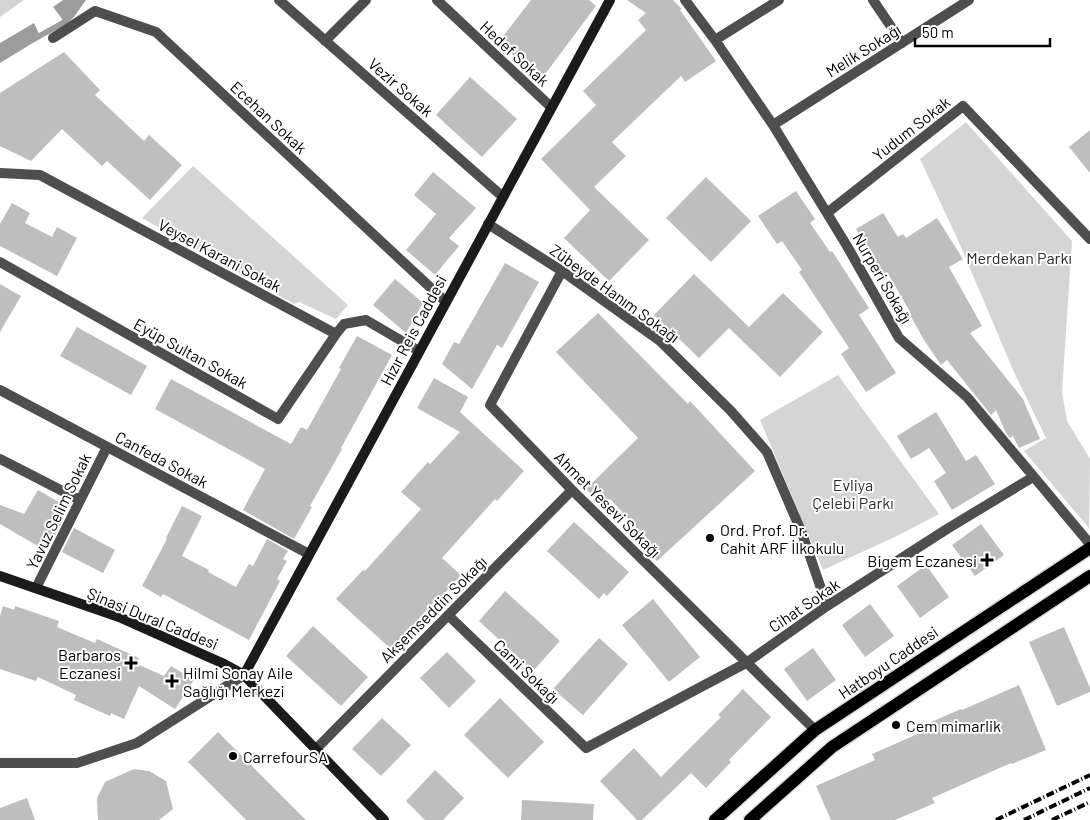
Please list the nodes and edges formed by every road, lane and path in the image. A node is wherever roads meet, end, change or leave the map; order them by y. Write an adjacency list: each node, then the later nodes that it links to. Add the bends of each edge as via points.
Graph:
1 (279, 0): 11 (street, Vezir Sokak)
2 (366, 0): 11 (street)
3 (437, 0): 13 (street, Hedef Sokak)
4 (610, 0): 13 (street, Hızır Reis Caddesi)
5 (685, 0): 10 (street, Nurperi Sokağı)
6 (779, 0): 10 (street)
7 (873, 0): 12 (street)
8 (969, 0): 12 (street, Melik Sokağı)
9 (53, 38): 22 (street, Ecehan Sokak, via 95,11 156,32)
10 (715, 40): 14 (street, Nurperi Sokağı)
11 (325, 41): 16 (street, Vezir Sokak)
12 (902, 43): 14 (street, Melik Sokağı)
13 (551, 107): 16 (street, Hızır Reis Caddesi)
14 (773, 125): 17 (street, Nurperi Sokağı)
15 (0, 173): 23 (street, Veysel Karani Sokak, via 40,175)
16 (503, 197): 18 (street, Hızır Reis Caddesi)
17 (827, 213): 19 (street, Yudum Sokak, via 963,106); 28 (street, Nurperi Sokağı, via 899,338 966,397)
18 (488, 224): 21 (street, Zübeyde Hanım Sokağı); 22 (street, Hızır Reis Caddesi)
19 (1090, 239)
20 (0, 262): 23 (street, Eyüp Sultan Sokak, via 278,419)
21 (562, 271): 29 (street, Ahmet Yesevi Sokağı, via 490,405); 37 (street, Zübeyde Hanım Sokağı, via 660,340 767,452 802,533)
22 (446, 302): 24 (street, Hızır Reis Caddesi)
23 (336, 334): 24 (street, via 344,324 366,320)
24 (419, 351): 33 (street, Hızır Reis Caddesi)
25 (0, 390): 26 (street, Canfeda Sokak)
26 (107, 447): 30 (street, Yavuz Selim Sokak); 33 (street, Canfeda Sokak)
27 (0, 459): 30 (street)
28 (1033, 477): 31 (street, Nurperi Sokağı); 37 (street, Cihat Sokak)
29 (572, 490): 38 (street, Akşemseddin Sokağı); 39 (street, Ahmet Yesevi Sokağı)
30 (80, 500): 36 (street, Yavuz Selim Sokak)
31 (1090, 544)
32 (1090, 548): 41 (main road, Hatboyu Caddesi)
33 (309, 554): 40 (street, Hızır Reis Caddesi)
34 (0, 576): 36 (street, Şinasi Dural Caddesi)
35 (1090, 576): 47 (main road, via 832,747)
36 (36, 588): 40 (street, Şinasi Dural Caddesi, via 119,616)
37 (827, 606): 39 (street, Cihat Sokak)
38 (448, 614): 42 (street, Cami Sokağı); 43 (street, Akşemseddin Sokağı)
39 (746, 663): 41 (street, Ahmet Yesevi Sokağı); 42 (street, Cihat Sokak)
40 (244, 675): 43 (street, Şinasi Dural Caddesi); 44 (street, via 137,743 77,763)
41 (815, 730): 46 (main road, Hatboyu Caddesi)
42 (586, 748)
43 (316, 749): 45 (street, Şinasi Dural Caddesi)
44 (0, 763)
45 (384, 820)
46 (715, 820)
47 (750, 820)

